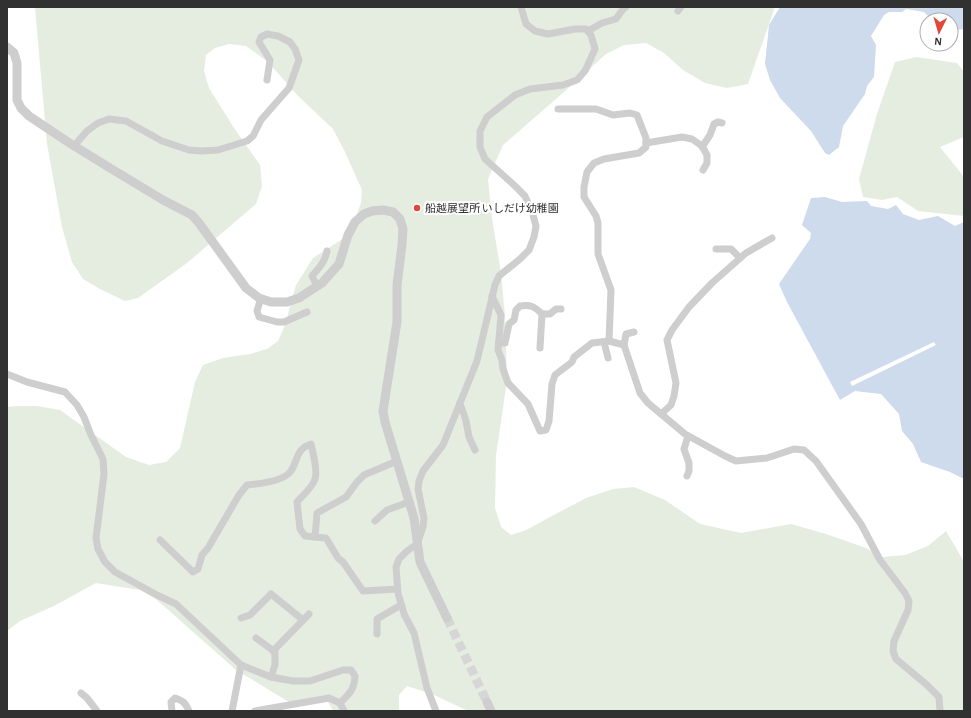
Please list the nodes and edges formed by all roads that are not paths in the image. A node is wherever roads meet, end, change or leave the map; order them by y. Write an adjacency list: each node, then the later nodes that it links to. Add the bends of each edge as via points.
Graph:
1 (521, 7): 3 (street, via 526,24 535,31 548,34 575,29)
2 (626, 7): 3 (street, via 616,19)
3 (588, 30): 17 (street, via 595,49 578,80 563,85 530,89 515,95 487,117 480,131 480,147 485,159 525,196 536,226 529,250 499,276)
4 (7, 47): 9 (street, via 14,53 17,63 17,100 21,108)
5 (267, 80): 9 (street, via 270,60 259,42 261,37 267,34 290,42 299,60 289,88 261,120 253,136 246,141 218,150 189,150 162,141 126,121 109,119 87,131)
6 (558, 109): 8 (street, via 596,109 613,115 637,115)
7 (722, 123): 10 (street, via 714,124)
8 (646, 143): 10 (street, via 682,137 692,139); 23 (street, via 639,153 604,159 594,163 587,172 584,196 596,216 598,254 611,290)
9 (74, 146): 18 (street, via 192,215 246,288)
10 (702, 147): 11 (street, via 707,155 707,163)
11 (703, 170)
12 (772, 238): 15 (street)
13 (716, 248): 15 (street, via 731,249)
14 (327, 251): 16 (street, via 323,263 312,276)
15 (740, 258): 30 (street, via 689,307 672,330 667,340 676,383 671,405)
16 (317, 286): 18 (street, via 299,298 287,302 271,302); 33 (street, via 338,264 348,235 355,222 364,214 383,210 393,212 400,219 403,229 396,322 383,411)
17 (492, 296): 24 (street, via 501,315); 29 (street, via 477,361)
18 (261, 298): 20 (street, via 257,311 259,317 284,322)
19 (561, 309): 21 (street, via 550,314)
20 (307, 312)
21 (542, 314): 24 (street, via 535,307 520,306 516,310 514,320 509,324 505,343); 26 (street)
22 (634, 332): 25 (street, via 626,334)
23 (606, 342): 24 (street, via 592,343 555,375 549,421 546,430 540,431 528,404 508,383 498,350); 25 (street); 27 (street)
24 (499, 343)
25 (624, 345): 30 (street, via 640,393)
26 (540, 348)
27 (608, 358)
28 (7, 374): 49 (street, via 65,392 84,417 103,459 104,474 96,538 98,550 105,562 115,572 176,604)
29 (460, 403): 32 (street); 39 (street, via 443,445 423,471 419,481 418,489 424,518)
30 (661, 414): 31 (street)
31 (688, 436): 34 (street, via 684,449 690,471); 60 (street, via 736,461 767,458 794,449 804,450 816,461 861,524 880,560 909,601 908,610 894,641 893,651 896,658 939,698)
32 (475, 450)
33 (397, 461): 35 (street); 37 (street, via 364,475 346,497 317,513)
34 (687, 476)
35 (409, 502): 36 (street, via 387,510); 39 (street)
36 (375, 521)
37 (315, 537): 38 (street, via 305,536 300,529 297,502 315,480 316,470 311,444 305,446 298,454 291,472 281,478 247,485 202,555 198,569 193,572); 40 (street, via 326,538 363,591)
38 (160, 540)
39 (417, 544): 40 (street, via 399,559 396,567); 44 (street, via 420,562)
40 (398, 589): 41 (street)
41 (401, 605): 46 (street, via 377,620); 59 (street, via 414,633 427,688)
42 (309, 614): 45 (street)
43 (241, 618): 45 (street, via 250,615 271,594)
44 (447, 618)
45 (303, 620): 48 (street)
46 (377, 634)
47 (256, 638): 48 (street)
48 (273, 651): 50 (street, via 275,665)
49 (241, 665): 50 (street); 56 (street)
50 (271, 677): 52 (street, via 310,681 342,670 351,670 355,676 355,686)
51 (80, 693): 53 (street)
52 (340, 703): 57 (street, via 330,698); 58 (street)
53 (97, 711)
54 (172, 711): 55 (street, via 171,702 175,698 183,701)
55 (189, 711)
56 (232, 711)
57 (255, 711)
58 (344, 711)
59 (436, 711)
60 (940, 711)

